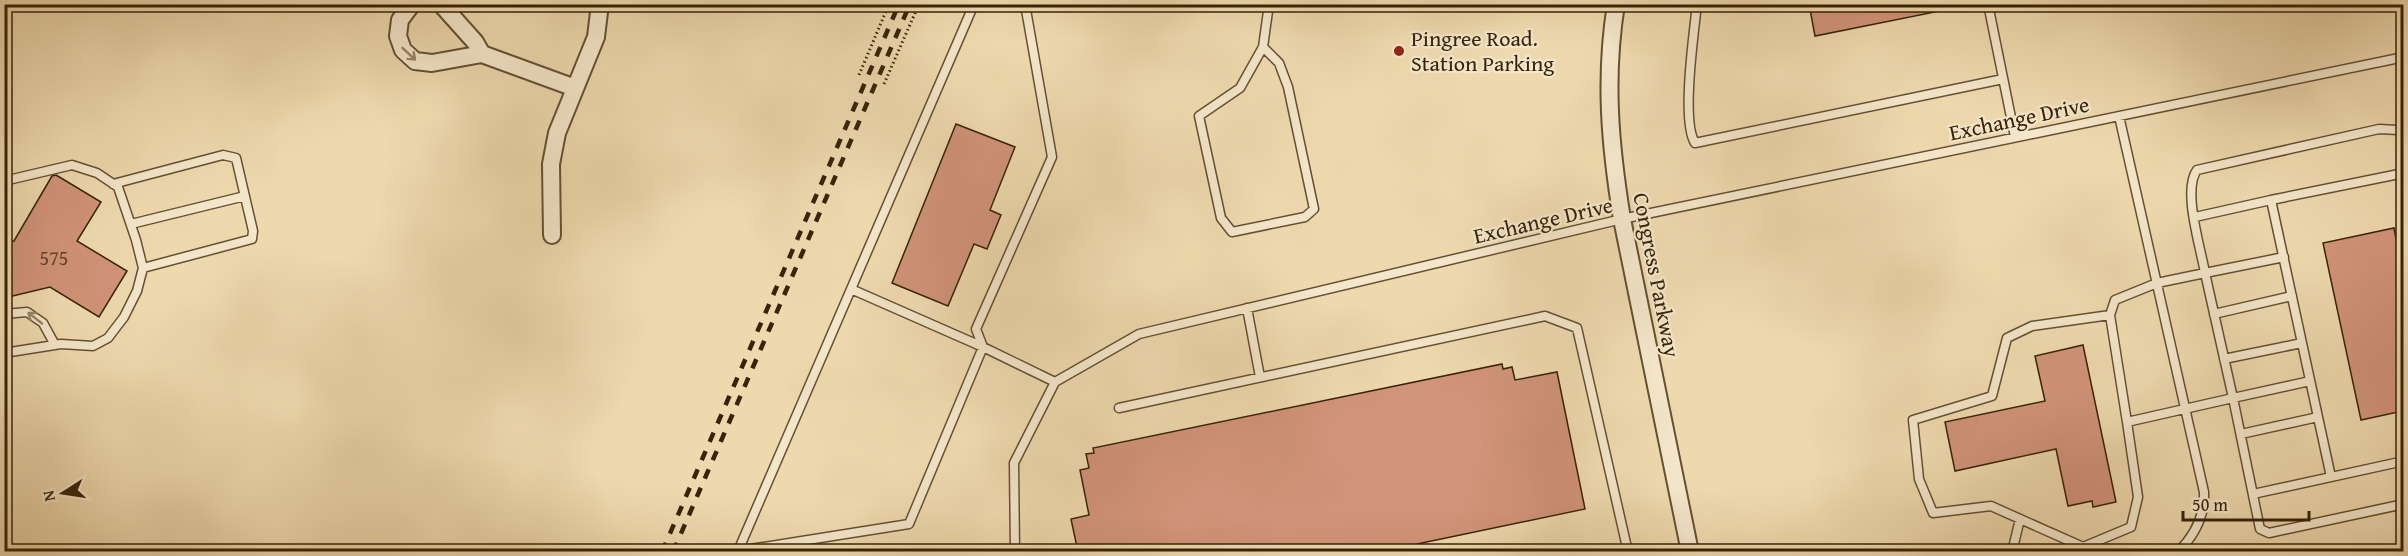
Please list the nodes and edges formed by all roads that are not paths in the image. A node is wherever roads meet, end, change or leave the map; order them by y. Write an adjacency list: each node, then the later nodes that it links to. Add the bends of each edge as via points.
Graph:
1 (412, 4): 11 (street, one-way to 11, via 398,27 400,44 408,56 432,63)
2 (441, 4): 11 (street)
3 (600, 4): 14 (street, via 596,37)
4 (974, 4): 31 (lane)
5 (1025, 4): 39 (lane, via 1052,157 976,329)
6 (1269, 4): 10 (lane)
7 (1617, 4): 24 (street, Congress Parkway, via 1610,46 1610,111 1613,166)
8 (1697, 4): 13 (lane, via 1690,65 1691,137 1695,143)
9 (1988, 4): 13 (lane)
10 (1263, 47): 10 (lane, via 1279,63 1288,87 1314,209 1305,217 1232,232 1221,218 1199,116 1240,88)
11 (482, 54): 14 (street)
12 (2403, 57): 15 (lane, Exchange Drive)
13 (2003, 78): 16 (lane)
14 (575, 88): 26 (street, via 557,133 551,164)
15 (2119, 116): 16 (lane, Exchange Drive); 30 (lane)
16 (2015, 137): 24 (lane, Exchange Drive)
17 (2403, 138): 23 (lane, via 2399,130 2379,129 2197,170 2191,189)
18 (2403, 173): 22 (lane)
19 (4, 181): 20 (lane, via 72,165)
20 (112, 183): 21 (lane, via 223,155 236,158); 25 (lane, via 118,187)
21 (245, 196): 25 (lane); 28 (lane, via 252,239)
22 (2271, 200): 23 (lane); 27 (lane)
23 (2195, 217): 29 (lane)
24 (1622, 219): 33 (lane, Exchange Drive); 58 (street, Congress Parkway)
25 (130, 224): 28 (lane)
26 (552, 235)
27 (2284, 257): 29 (lane); 32 (lane)
28 (143, 268): 38 (lane, via 137,291 108,338 93,346)
29 (2205, 273): 30 (lane); 35 (lane)
30 (2157, 283): 36 (lane, via 2115,300); 46 (lane)
31 (851, 289): 39 (lane); 39 (lane, via 738,551 909,524)
32 (2292, 296): 35 (lane); 37 (lane)
33 (1247, 308): 42 (lane); 44 (lane, Exchange Drive, via 1139,334)
34 (4, 314): 38 (lane, one-way to 34, via 43,323 27,312)
35 (2214, 314): 41 (lane)
36 (2110, 315): 49 (lane); 55 (lane, via 2031,326 2007,338 1992,396 1913,420 1919,479 1933,513 1991,506)
37 (2302, 343): 41 (lane); 43 (lane)
38 (55, 345): 40 (lane)
39 (983, 347): 44 (lane)
40 (4, 352)
41 (2224, 359): 45 (lane)
42 (1260, 377): 47 (lane); 57 (lane, via 1545,316 1577,328)
43 (2310, 381): 45 (lane); 48 (lane)
44 (1055, 382): 56 (lane, via 1014,463)
45 (2233, 398): 46 (lane); 50 (lane)
46 (2186, 407): 49 (lane); 60 (lane, via 2205,505 2195,530)
47 (1119, 408)
48 (2318, 417): 50 (lane); 52 (lane)
49 (2127, 422): 55 (lane, via 2138,497 2131,527 2083,547)
50 (2241, 434): 53 (lane)
51 (2403, 461): 52 (lane)
52 (2331, 477): 53 (lane)
53 (2253, 494): 54 (lane, via 2260,529 2269,533)
54 (2403, 504)
55 (2020, 519): 59 (lane)
56 (1015, 552)
57 (1628, 552)
58 (1690, 552)
59 (2012, 552)
60 (2178, 552)

